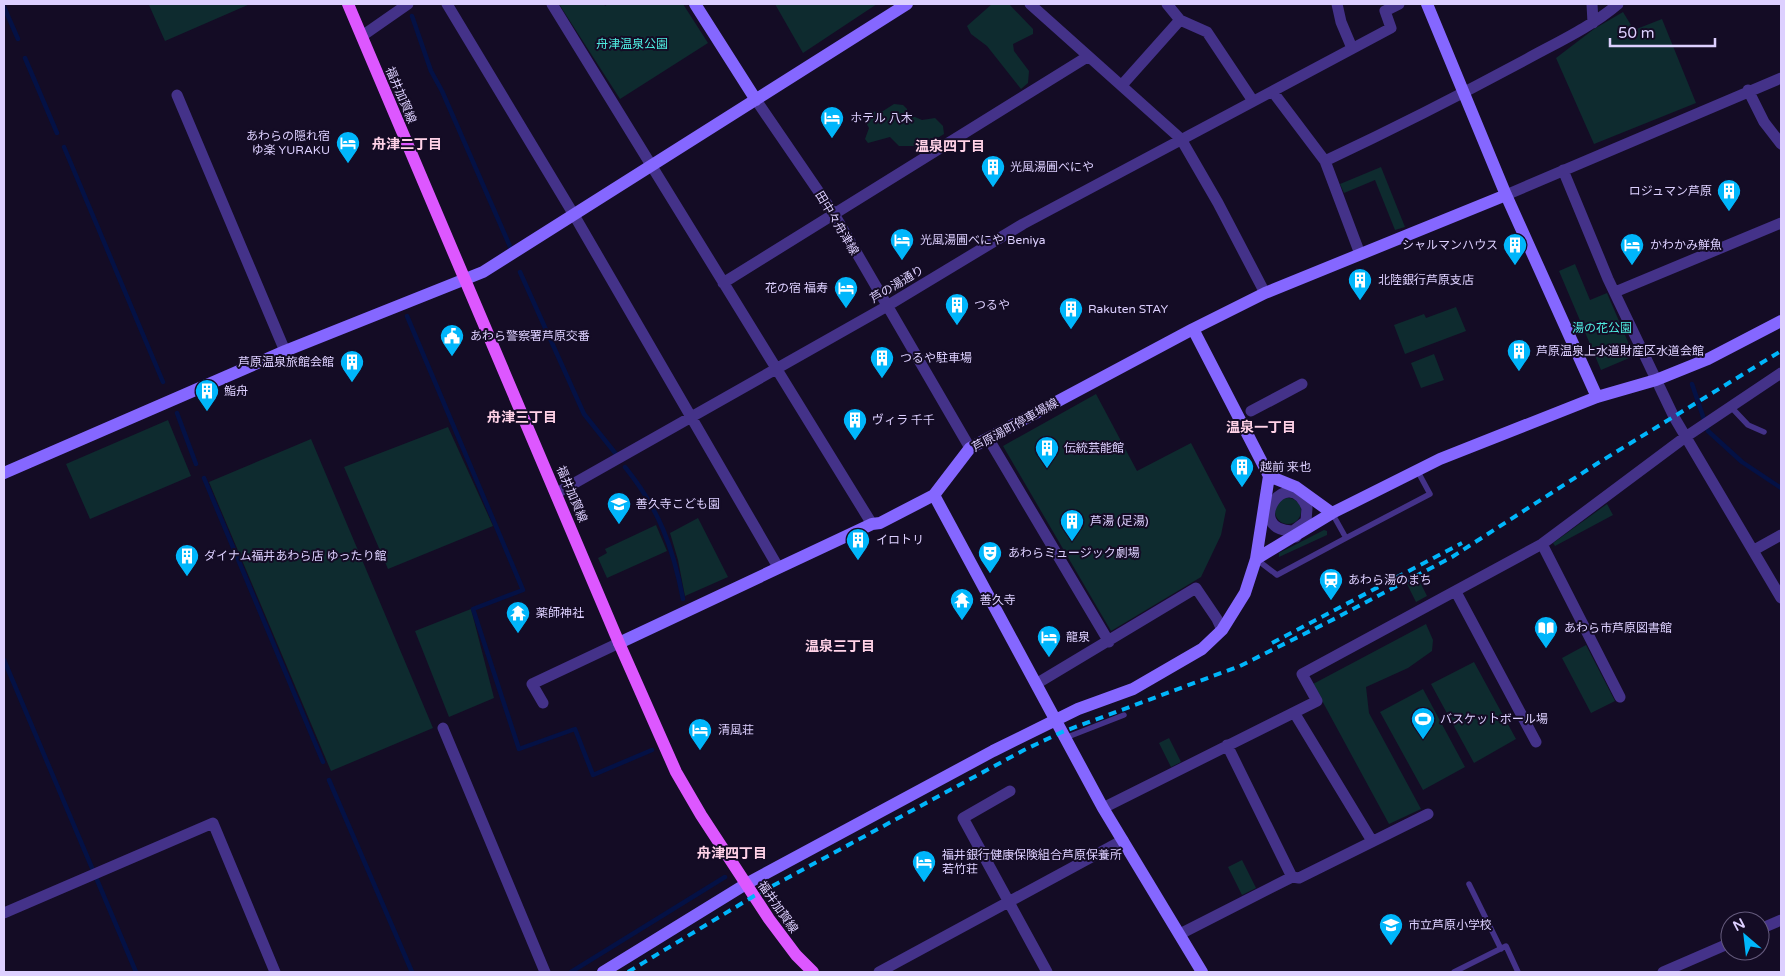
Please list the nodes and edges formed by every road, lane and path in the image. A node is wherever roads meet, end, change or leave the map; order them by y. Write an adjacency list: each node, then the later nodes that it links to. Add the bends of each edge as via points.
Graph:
1 (348, 4): 16 (main road, 福井加賀線)
2 (408, 4): 16 (street)
3 (447, 4): 34 (street)
4 (552, 4): 30 (street)
5 (696, 4): 25 (street, 田中々舟津線)
6 (907, 4): 25 (street)
7 (1030, 4): 18 (street)
8 (1167, 4): 14 (street)
9 (1338, 4): 17 (street, via 1341,22)
10 (1399, 4): 17 (street, 芦の湯通り, via 1385,11 1391,28)
11 (1427, 4): 23 (street)
12 (1592, 4): 15 (street)
13 (1618, 4): 15 (street)
14 (1180, 20): 20 (street); 26 (street, via 1206,32)
15 (1593, 23): 23 (street)
16 (362, 36): 37 (main road, 福井加賀線)
17 (1352, 48): 22 (street, 芦の湯通り)
18 (1087, 57): 20 (street); 33 (street)
19 (1781, 78): 21 (street)
20 (1122, 85): 27 (street)
21 (1748, 90): 28 (street, via 1764,122); 31 (street)
22 (1272, 92): 26 (street, 芦の湯通り); 29 (street)
23 (1464, 92): 29 (street); 32 (street)
24 (176, 95): 44 (street)
25 (756, 100): 30 (street); 33 (street, 田中々舟津線)
26 (1253, 101): 27 (street, 芦の湯通り)
27 (1181, 139): 40 (street); 41 (street, 芦の湯通り, via 1023,224)
28 (1781, 140)
29 (1325, 161): 36 (street)
30 (652, 165): 34 (street); 38 (street)
31 (1563, 170): 32 (street); 39 (street)
32 (1506, 195): 36 (street, 芦原湯町停車場線); 49 (street)
33 (834, 214): 38 (street); 41 (street, 田中々舟津線)
34 (574, 215): 37 (street, via 484,272); 52 (street)
35 (1781, 223): 39 (street)
36 (1360, 254): 40 (street, 芦原湯町停車場線)
37 (465, 280): 44 (street); 60 (main road, 福井加賀線)
38 (723, 283): 45 (street)
39 (1615, 292): 47 (street)
40 (1265, 293): 43 (street, 芦原湯町停車場線)
41 (886, 306): 45 (street, 芦の湯通り); 56 (street, 田中々舟津線)
42 (1781, 320): 47 (street, via 1708,359)
43 (1193, 329): 54 (street, 芦原湯町停車場線); 59 (street)
44 (285, 351): 58 (street)
45 (777, 369): 52 (street, 芦の湯通り); 65 (street)
46 (1781, 373): 50 (street)
47 (1656, 380): 49 (street); 55 (street)
48 (1302, 384): 51 (street)
49 (1597, 397): 57 (street)
50 (1731, 407): 53 (lane, via 1748,425); 55 (street)
51 (1250, 411)
52 (691, 417): 60 (street, 芦の湯通り); 72 (street)
53 (1764, 432)
54 (988, 438): 56 (street, 芦原湯町停車場線); 77 (street)
55 (1684, 438): 69 (street); 70 (street)
56 (970, 448): 62 (street, 芦原湯町停車場線)
57 (1417, 470): 64 (street); 68 (lane, via 1430,494)
58 (4, 473)
59 (1269, 476): 61 (street); 63 (street)
60 (557, 494): 76 (main road, 福井加賀線)
61 (1300, 494): 63 (street, via 1280,494); 64 (street); 66 (street, via 1308,508)
62 (934, 495): 65 (street, 芦原湯町停車場線); 78 (street)
63 (1267, 511): 66 (street, via 1277,527); 71 (street)
64 (1332, 513): 66 (street); 68 (lane)
65 (872, 524): 72 (street, 芦原湯町停車場線)
66 (1300, 530): 71 (street)
67 (1781, 535): 70 (street)
68 (1346, 538): 71 (lane, via 1277,575)
69 (1542, 544): 73 (street); 79 (street)
70 (1754, 550): 74 (street)
71 (1256, 559): 75 (street, via 1245,593)
72 (778, 567): 76 (street, 芦原湯町停車場線)
73 (1456, 592): 81 (street, via 1302,674 1317,701); 86 (street)
74 (1781, 598)
75 (1222, 630): 77 (street, via 1196,588); 83 (street, via 1202,649 1133,689)
76 (619, 642): 80 (street, via 532,684); 94 (main road, 福井加賀線, via 688,795)
77 (1109, 642): 78 (street)
78 (1036, 684): 83 (street)
79 (1620, 697)
80 (543, 703)
81 (1295, 714): 87 (street); 92 (street)
82 (1124, 715): 85 (lane)
83 (1056, 720): 85 (street); 94 (street)
84 (443, 728): 102 (street)
85 (1065, 738): 89 (street)
86 (1536, 742)
87 (1227, 745): 89 (street); 93 (street)
88 (1010, 791): 96 (street, via 963,818)
89 (1103, 808): 91 (street)
90 (1428, 814): 92 (street)
91 (1123, 840): 96 (street); 98 (street)
92 (1372, 841): 93 (street, via 1299,878)
93 (1292, 877): 98 (street)
94 (746, 884): 103 (street); 104 (main road, 福井加賀線, via 786,942)
95 (1469, 884): 100 (lane)
96 (1009, 902): 105 (street); 106 (street)
97 (4, 913): 101 (street, via 212,823)
98 (1180, 934): 107 (street)
99 (1720, 947): 110 (street)
100 (1501, 949): 108 (lane); 109 (lane, via 1506,946)
101 (275, 972)
102 (545, 972)
103 (603, 972)
104 (813, 972)
105 (879, 972)
106 (1047, 972)
107 (1202, 972)
108 (1454, 972)
109 (1518, 972)
110 (1663, 972)

